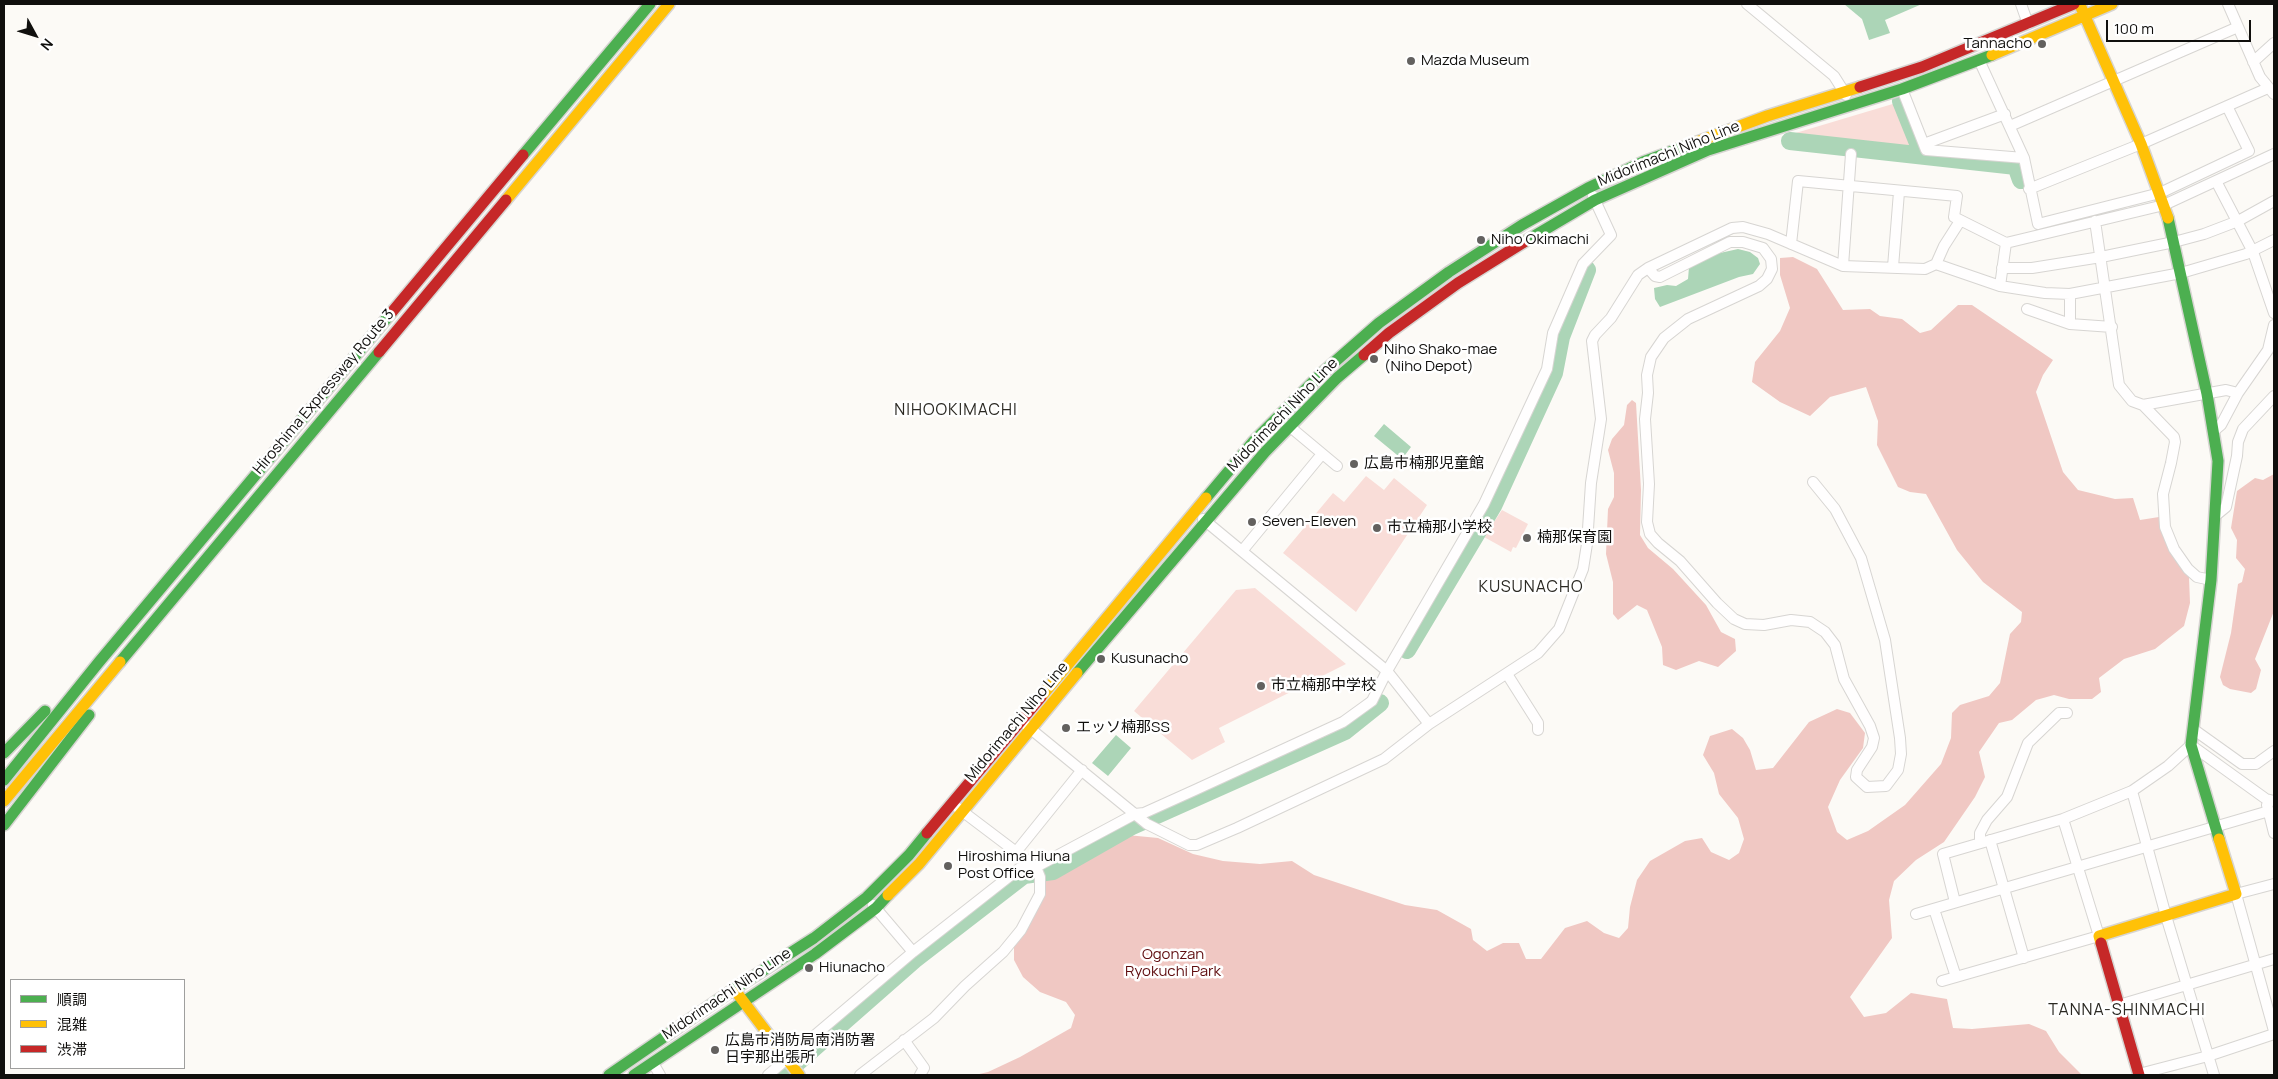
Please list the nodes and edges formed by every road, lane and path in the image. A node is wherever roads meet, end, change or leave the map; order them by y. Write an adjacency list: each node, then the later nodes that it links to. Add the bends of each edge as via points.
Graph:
1 (650, 4): 73 (main road, Hiroshima Expressway Route 3)
2 (669, 4): 79 (main road, Hiroshima Expressway Route 3)
3 (1748, 4): 17 (street, via 1834,76)
4 (2021, 4): 10 (street)
5 (2074, 4): 10 (main road, Midorimachi Niho Line)
6 (2079, 4): 9 (main road)
7 (2112, 4): 9 (main road, Midorimachi Niho Line)
8 (2228, 4): 11 (street)
9 (2084, 16): 13 (main road, Midorimachi Niho Line); 15 (main road)
10 (2028, 24): 17 (main road, Midorimachi Niho Line, via 1922,67)
11 (2238, 27): 14 (street); 15 (street)
12 (2274, 43): 14 (street)
13 (1979, 60): 16 (main road, Midorimachi Niho Line); 22 (street)
14 (2253, 62): 18 (street)
15 (2113, 83): 24 (street); 26 (main road)
16 (1902, 89): 19 (main road, Midorimachi Niho Line); 25 (street)
17 (1845, 92): 19 (street); 21 (main road, Midorimachi Niho Line)
18 (2273, 92): 20 (street)
19 (1849, 106): 23 (main road, Midorimachi Niho Line)
20 (2227, 106): 26 (street); 35 (street, via 2249,151)
21 (1783, 111): 23 (street); 32 (main road, Midorimachi Niho Line, via 1642,162)
22 (2004, 114): 24 (street); 25 (street)
23 (1787, 125): 36 (main road, Midorimachi Niho Line, via 1708,150)
24 (2010, 126): 29 (street)
25 (1924, 144): 29 (street, via 1926,150)
26 (2140, 144): 33 (street); 35 (main road)
27 (1850, 154): 31 (street)
28 (2274, 154): 30 (street)
29 (2024, 158): 33 (street)
30 (2216, 181): 35 (street); 40 (street)
31 (1848, 185): 34 (street); 44 (street, via 1798,181); 48 (street)
32 (1588, 188): 36 (street); 53 (main road, Midorimachi Niho Line, via 1522,225)
33 (2029, 189): 35 (street, via 2038,224)
34 (1899, 192): 38 (street, via 1957,196 1954,217); 49 (street)
35 (2162, 199): 39 (street); 42 (main road)
36 (1595, 200): 56 (main road, Midorimachi Niho Line, via 1497,257); 80 (street, via 1611,235 1583,264 1553,332 1547,369 1484,504)
37 (2274, 201): 40 (street)
38 (1960, 221): 43 (street); 47 (street)
39 (2095, 221): 43 (street); 46 (street)
40 (2238, 221): 42 (street); 45 (street)
41 (2274, 240): 45 (street)
42 (2174, 242): 46 (street); 52 (main road)
43 (2006, 243): 51 (street)
44 (1791, 244): 48 (street); 50 (street, via 1743,227 1732,228)
45 (2253, 252): 52 (street); 59 (street)
46 (2101, 257): 51 (street, via 2032,268); 55 (street)
47 (1936, 264): 49 (street, via 1925,269); 54 (street)
48 (1843, 266): 49 (street)
49 (1893, 267)
50 (1648, 268): 72 (street, via 1660,277 1730,242 1763,248 1771,259 1772,269 1767,280 1688,319 1664,338 1651,357 1644,419 1649,484 1647,522 1650,534 1658,543 1680,561 1734,619 1745,624 1764,625 1791,620 1810,622 1826,632 1835,645 1844,679 1874,738 1856,778 1867,787 1886,786 1898,770 1901,754 1886,640 1861,558 1835,510); 81 (street, via 1638,275 1612,318 1592,341 1601,419 1583,569 1559,629 1538,653)
51 (2002, 268): 54 (street)
52 (2181, 273): 55 (street); 65 (main road)
53 (1439, 280): 56 (street); 74 (main road, Midorimachi Niho Line, via 1379,324 1322,373 1254,442)
54 (2000, 286): 57 (street)
55 (2106, 288): 57 (street); 62 (street)
56 (1447, 291): 68 (main road, Midorimachi Niho Line, via 1389,333 1343,372)
57 (2070, 294): 60 (street)
58 (2027, 309): 60 (street)
59 (2274, 313)
60 (2070, 324): 62 (street)
61 (2274, 325): 63 (street)
62 (2112, 327): 67 (street, via 2119,386 2132,401)
63 (2271, 352): 64 (street)
64 (2238, 393): 65 (street, via 2226,390); 69 (street)
65 (2207, 394): 67 (street); 69 (main road)
66 (2274, 396): 75 (street, via 2243,428 2226,507)
67 (2144, 405): 78 (street, via 2175,442 2163,494 2165,527 2180,559 2192,573)
68 (1289, 426): 70 (street); 76 (main road, Midorimachi Niho Line)
69 (2215, 430): 75 (main road, via 2218,461)
70 (1322, 454): 71 (street); 77 (street)
71 (1337, 466)
72 (1813, 482)
73 (238, 496): 90 (main road, via 182,555 75,679); 92 (main road, Hiroshima Expressway Route 3)
74 (1195, 512): 76 (street); 83 (main road, Midorimachi Niho Line)
75 (2216, 516): 78 (main road)
76 (1206, 521): 77 (street); 85 (main road, Midorimachi Niho Line)
77 (1242, 551): 80 (street)
78 (2211, 580): 86 (main road)
79 (170, 600): 95 (main road, Hiroshima Expressway Route 3); 101 (main road)
80 (1387, 671): 84 (street); 99 (street, via 1372,701 1343,722 1144,812)
81 (1507, 674): 84 (street); 87 (street, via 1538,722)
82 (2067, 713): 104 (street, via 2059,713 2028,743 2007,797 1980,833)
83 (1019, 721): 85 (street); 96 (main road, Midorimachi Niho Line)
84 (1429, 724): 99 (street, via 1384,759 1197,845 1189,845)
85 (1030, 728): 91 (street); 97 (main road, Midorimachi Niho Line)
86 (2193, 729): 88 (main road); 89 (street, via 2242,764 2256,764)
87 (1538, 730)
88 (2191, 745): 93 (street); 94 (street); 102 (main road)
89 (2274, 751)
90 (4, 753)
91 (1082, 770): 99 (street); 106 (street)
92 (4, 780)
93 (2132, 791): 100 (street); 105 (street)
94 (2270, 800): 98 (street)
95 (4, 802)
96 (951, 802): 97 (street); 112 (main road, Midorimachi Niho Line, via 909,855)
97 (962, 811): 106 (street); 114 (main road, Midorimachi Niho Line, via 919,864)
98 (2269, 811): 102 (street); 103 (street)
99 (1140, 819): 108 (street)
100 (2063, 819): 104 (street); 107 (street)
101 (4, 826)
102 (2216, 827): 105 (street); 111 (main road)
103 (2274, 833)
104 (1985, 841): 110 (street); 113 (street, via 1942,854)
105 (2147, 847): 107 (street); 117 (street)
106 (1016, 852): 108 (street)
107 (2078, 867): 110 (street); 118 (street)
108 (1038, 871): 119 (street, via 1020,868); 130 (street, via 1040,894 1021,930 1003,952 934,1018)
109 (2274, 884): 111 (street)
110 (2004, 888): 113 (street); 120 (street)
111 (2236, 894): 117 (main road); 122 (street)
112 (867, 897): 114 (street); 126 (main road, Midorimachi Niho Line, via 814,938)
113 (1955, 902): 115 (street)
114 (876, 908): 119 (street); 127 (main road, Midorimachi Niho Line, via 815,954)
115 (1934, 908): 116 (street); 123 (street)
116 (1916, 914)
117 (2166, 916): 118 (main road); 125 (street)
118 (2099, 936): 120 (street); 128 (main road)
119 (913, 952): 133 (street)
120 (2024, 958): 123 (street)
121 (2274, 960): 122 (street)
122 (2256, 966): 125 (street); 129 (street)
123 (1956, 978): 124 (street)
124 (1942, 981)
125 (2187, 986): 128 (street); 131 (street)
126 (734, 989): 127 (main road); 134 (main road, Midorimachi Niho Line)
127 (743, 1001): 132 (main road, Midorimachi Niho Line); 133 (main road)
128 (2119, 1005): 140 (main road)
129 (2274, 1032): 131 (street)
130 (904, 1040): 138 (street); 139 (street, via 924,1068)
131 (2208, 1056): 140 (street); 141 (street)
132 (653, 1063): 135 (main road, Midorimachi Niho Line); 136 (street)
133 (793, 1067): 137 (street)
134 (609, 1075)
135 (634, 1075)
136 (660, 1075)
137 (768, 1075)
138 (860, 1075)
139 (920, 1075)
140 (2139, 1075)
141 (2214, 1075)

